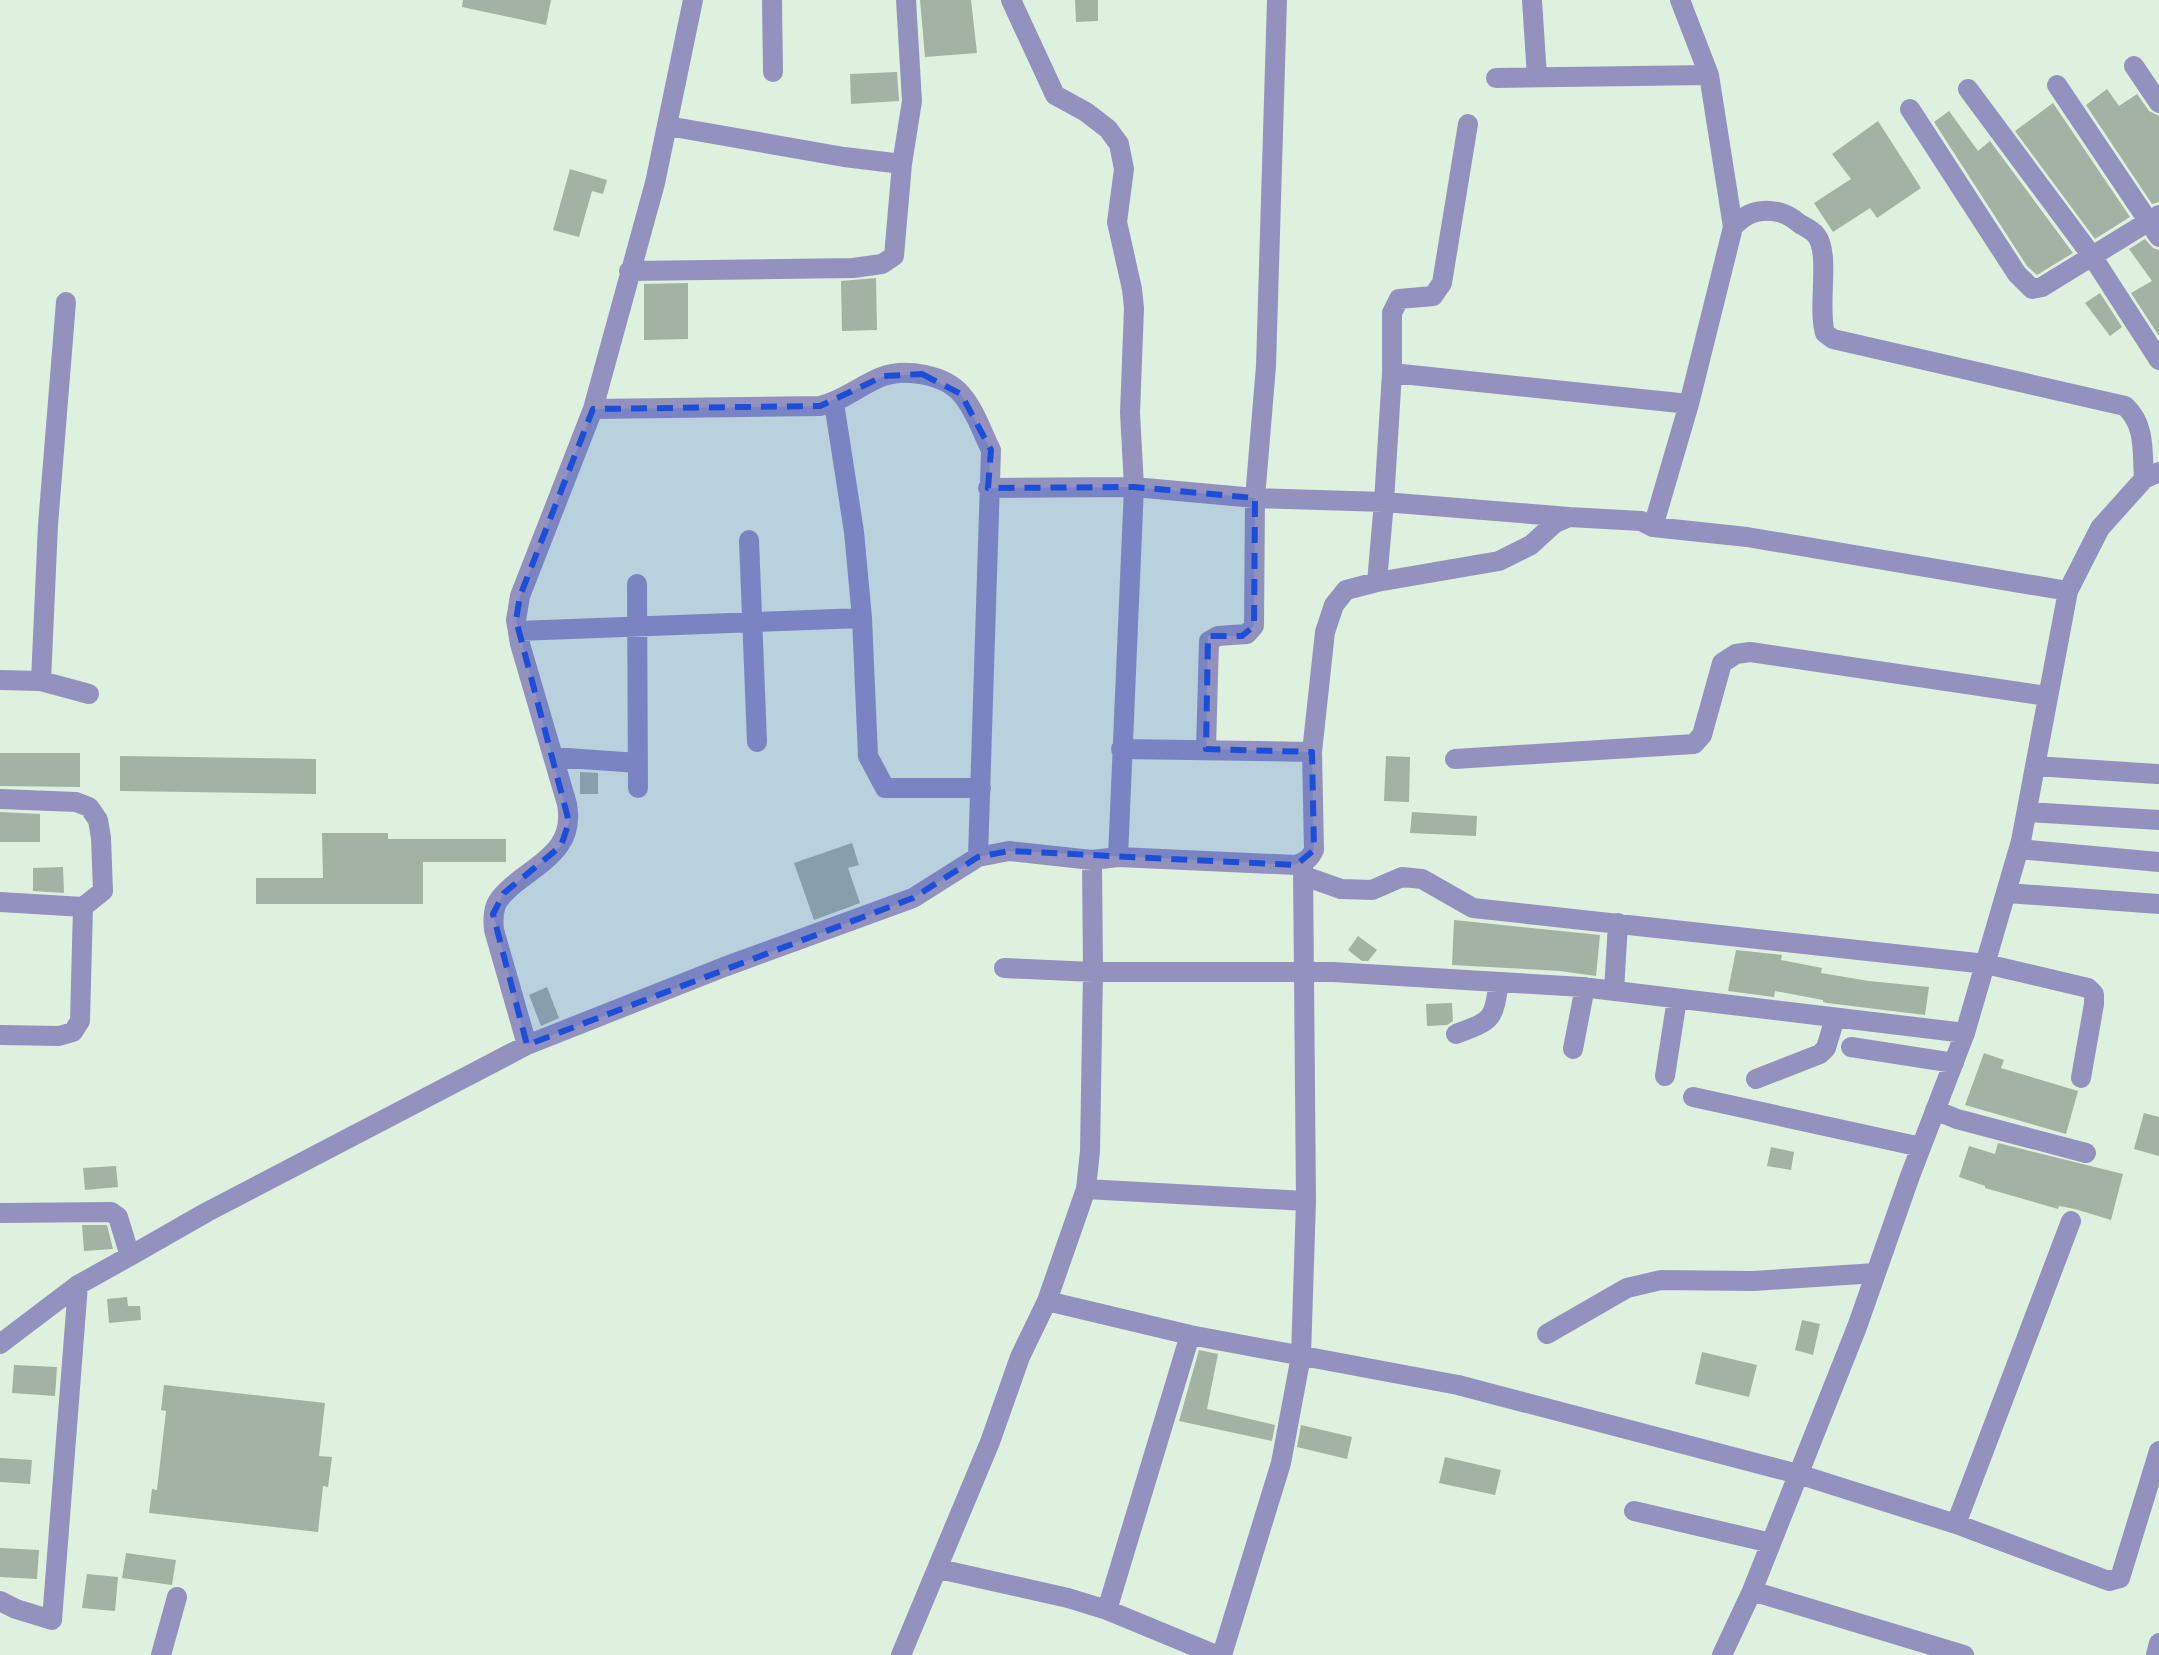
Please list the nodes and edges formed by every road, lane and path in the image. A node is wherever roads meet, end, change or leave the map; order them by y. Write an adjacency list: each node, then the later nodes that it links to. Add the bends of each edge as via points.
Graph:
1 (693, 0): 18 (street)
2 (772, 0): 9 (street)
3 (906, 0): 19 (street, via 913,91)
4 (1011, 0): 31 (street, via 1055,95 1086,112 1119,144 1124,169 1117,222 1134,308)
5 (1277, 0): 33 (street, via 1266,366)
6 (1532, 0): 11 (street)
7 (1680, 0): 10 (street)
8 (2134, 66): 15 (street)
9 (773, 72)
10 (1709, 75): 11 (street); 21 (street)
11 (1537, 77): 12 (street)
12 (1496, 78)
13 (2057, 85): 20 (street)
14 (1968, 89): 22 (street)
15 (2159, 103)
16 (1910, 109): 22 (street, via 2025,284 2042,287)
17 (1468, 124): 26 (street, via 1442,283 1433,296 1407,297 1395,305)
18 (668, 126): 19 (street); 23 (street)
19 (902, 164): 23 (street, via 894,256 882,264)
20 (2156, 224): 22 (street)
21 (1733, 227): 28 (street); 30 (street, via 1753,212 1769,211 1787,215 1816,235 1823,252 1821,319 1833,339 2125,406 2137,416)
22 (2092, 256): 25 (street)
23 (629, 271): 29 (street)
24 (66, 302): 46 (street)
25 (2159, 360)
26 (1392, 373): 28 (street); 34 (street)
27 (834, 403): 29 (street); 32 (street, via 884,376 922,374 944,382 961,394 991,450); 41 (street)
28 (1689, 404): 36 (street)
29 (593, 409): 44 (street, via 520,596)
30 (2151, 476): 40 (street, via 2100,528)
31 (1134, 487): 32 (street); 33 (street); 50 (street)
32 (988, 488): 59 (street)
33 (1255, 498): 34 (street); 51 (street, via 1254,626 1247,634 1209,641)
34 (1384, 502): 35 (street); 38 (street)
35 (1569, 517): 36 (street, via 1641,521); 38 (street, via 1499,561)
36 (1653, 527): 40 (street, via 1747,537)
37 (749, 540): 42 (street)
38 (1377, 582): 52 (street, via 1346,590 1334,605 1325,632)
39 (637, 584): 43 (street)
40 (2068, 591): 48 (street)
41 (862, 618): 42 (street); 59 (street, via 868,756 885,788)
42 (752, 622): 43 (street); 49 (street)
43 (637, 626): 44 (street); 55 (street)
44 (518, 631): 53 (street)
45 (0, 680): 46 (street)
46 (41, 681): 47 (street)
47 (89, 694)
48 (2047, 696): 54 (street, via 1750,652 1722,663 1702,735 1694,744); 56 (street)
49 (757, 742)
50 (1121, 749): 51 (street); 65 (street)
51 (1206, 749): 52 (street)
52 (1312, 752): 68 (street, via 1314,850)
53 (553, 757): 55 (street); 86 (street, via 569,831 561,846 504,893 493,914)
54 (1455, 759)
55 (638, 763): 58 (street)
56 (2035, 766): 57 (street); 61 (street)
57 (2157, 774)
58 (638, 788)
59 (981, 788): 64 (street)
60 (0, 799): 72 (street, via 89,807 98,820 103,891)
61 (2027, 812): 62 (street); 63 (street)
62 (2159, 820)
63 (2019, 849): 67 (street); 69 (street)
64 (978, 857): 66 (street, via 1009,851); 86 (street, via 913,898)
65 (1118, 857): 66 (street); 68 (street, via 1296,865)
66 (1092, 860): 76 (street)
67 (2159, 862)
68 (1304, 870): 73 (street, via 1341,889 1372,890 1402,877 1422,879 1473,908); 77 (street)
69 (2007, 893): 71 (street); 74 (street)
70 (0, 902): 72 (street)
71 (2159, 904)
72 (83, 907): 85 (street, via 80,1021 73,1032)
73 (1618, 923): 74 (street); 80 (street)
74 (1986, 964): 83 (street); 91 (street, via 2088,988 2094,994)
75 (1004, 968): 76 (street)
76 (1093, 972): 77 (street); 97 (street)
77 (1304, 972): 78 (street); 98 (street)
78 (1499, 982): 79 (street); 84 (street, via 1493,1015)
79 (1585, 987): 80 (street); 88 (street)
80 (1614, 991): 81 (street)
81 (1677, 999): 82 (street); 90 (street)
82 (1835, 1018): 83 (street); 92 (street, via 1820,1054)
83 (1965, 1033): 89 (street)
84 (1456, 1034)
85 (0, 1035)
86 (527, 1045): 101 (street)
87 (1851, 1047): 89 (street)
88 (1573, 1049)
89 (1954, 1063): 94 (street)
90 (1665, 1076)
91 (2081, 1078)
92 (1756, 1079)
93 (1693, 1097): 95 (street)
94 (1935, 1110): 95 (street); 96 (street)
95 (1921, 1147): 102 (street)
96 (2086, 1153)
97 (1086, 1189): 98 (street); 104 (street)
98 (1306, 1201): 108 (street)
99 (0, 1213): 101 (street, via 111,1212 118,1217)
100 (2071, 1221): 112 (street)
101 (130, 1256): 103 (street)
102 (1876, 1273): 105 (street, via 1661,1280 1627,1288); 110 (street)
103 (78, 1285): 107 (street); 117 (street, via 52,1620)
104 (1047, 1301): 106 (street); 114 (street, via 1020,1357)
105 (1547, 1334)
106 (1190, 1335): 108 (street); 118 (street)
107 (2, 1341)
108 (1301, 1356): 110 (street, via 1458,1385); 122 (street, via 1281,1463)
109 (2159, 1451): 112 (street, via 2135,1537 2115,1580 2091,1576)
110 (1798, 1474): 112 (street); 113 (street)
111 (1634, 1511): 113 (street)
112 (1956, 1524)
113 (1771, 1543): 115 (street)
114 (939, 1569): 118 (street); 121 (street)
115 (1752, 1591): 123 (street); 124 (street)
116 (177, 1597): 120 (street)
117 (0, 1601)
118 (1107, 1610): 122 (street)
119 (2159, 1643): 125 (street)
120 (161, 1655)
121 (901, 1655)
122 (1219, 1655)
123 (1722, 1655)
124 (1964, 1655)
125 (2156, 1655)

